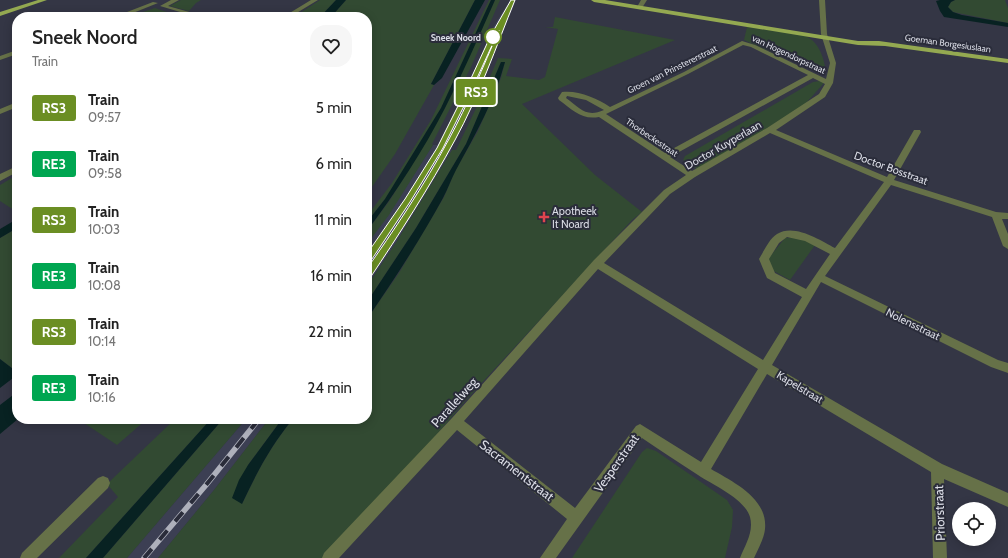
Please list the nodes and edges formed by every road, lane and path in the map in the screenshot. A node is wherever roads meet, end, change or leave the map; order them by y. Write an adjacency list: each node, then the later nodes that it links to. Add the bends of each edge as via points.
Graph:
1 (44, 0): 14 (main road)
2 (143, 0): 8 (street)
3 (176, 0): 9 (street)
4 (315, 0): 13 (street)
5 (594, 0): 10 (main road, Goeman Borgesiuslaan)
6 (644, 0): 10 (street)
7 (822, 0): 15 (street, Doctor Kuyperlaan)
8 (155, 3): 9 (street); 11 (street)
9 (163, 6): 12 (street)
10 (640, 7): 15 (main road, Goeman Borgesiuslaan)
11 (130, 12)
12 (179, 12)
13 (295, 12)
14 (1, 13)
15 (825, 36): 19 (main road, Goeman Borgesiuslaan, via 858,43 885,44); 21 (street, Doctor Kuyperlaan, via 834,63)
16 (742, 43): 20 (street, van Hogendorpstraat); 23 (street, Groen van Prinstererstraat)
17 (12, 54): 18 (street)
18 (0, 58)
19 (1008, 61)
20 (814, 75): 21 (street, van Hogendorpstraat); 28 (street, Doctor Kuyperlaan)
21 (829, 83): 26 (street, Doctor Kuyperlaan, via 822,95)
22 (12, 106): 24 (street)
23 (609, 110): 25 (street, Thorbeckestraat); 25 (street, Thorbeckestraat, via 603,105 572,94 565,94 562,98 583,114)
24 (0, 112)
25 (600, 114): 28 (street, Thorbeckestraat)
26 (770, 130): 30 (street, Doctor Kuyperlaan); 32 (street, Doctor Bosstraat)
27 (917, 132): 32 (street)
28 (664, 157): 30 (street, Thorbeckestraat)
29 (12, 172): 31 (street)
30 (692, 175): 37 (street, Doctor Kuyperlaan, via 667,192)
31 (0, 178)
32 (889, 181): 33 (street, Doctor Bosstraat); 36 (street)
33 (996, 215): 34 (street, Doctor Bosstraat); 35 (street)
34 (1008, 216)
35 (1008, 246)
36 (836, 253): 38 (street); 39 (street, via 798,234 788,234 781,235 764,259 771,274)
37 (597, 263): 40 (street, Kapelstraat); 42 (street, Parallelweg)
38 (819, 277): 39 (street); 41 (street, Nolensstraat, via 995,364)
39 (808, 295): 40 (street)
40 (765, 367): 43 (street, Kapelstraat); 44 (street)
41 (1008, 368)
42 (456, 422): 47 (street, Sacramentstraat); 49 (street, Parallelweg)
43 (937, 468): 46 (street, Kapelstraat); 52 (street, Priorstraat)
44 (703, 471): 47 (street, Vesperstraat, via 640,430); 51 (street, via 744,497 756,510 759,527)
45 (103, 483): 48 (street)
46 (1008, 500)
47 (577, 518): 50 (street, Vesperstraat)
48 (26, 558)
49 (329, 558)
50 (547, 558)
51 (747, 558)
52 (940, 558)

